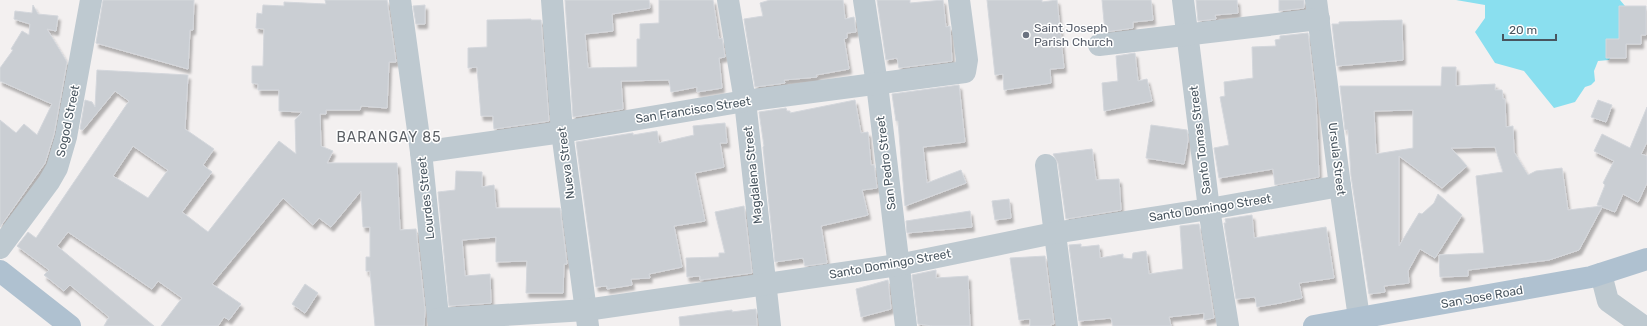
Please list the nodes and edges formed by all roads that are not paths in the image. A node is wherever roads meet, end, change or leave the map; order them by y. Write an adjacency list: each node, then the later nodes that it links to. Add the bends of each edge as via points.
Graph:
1 (91, 0): 19 (street, Sogod Street, via 66,137 57,168)
2 (400, 0): 14 (street, Lourdes Street)
3 (552, 0): 13 (street, Nueva Street)
4 (728, 0): 12 (street, Magdalena Street)
5 (864, 0): 11 (street, San Pedro Street)
6 (959, 0): 11 (street, San Francisco Street, via 965,72)
7 (1183, 0): 9 (street, Santo Tomas Street)
8 (1318, 9): 9 (street); 16 (street, Ursula Street)
9 (1188, 34): 10 (street); 17 (street, Santo Tomas Street)
10 (1099, 45)
11 (877, 84): 12 (street, San Francisco Street); 21 (street, San Pedro Street)
12 (745, 101): 13 (street, San Francisco Street); 24 (street, Magdalena Street)
13 (562, 132): 14 (street, San Francisco Street); 26 (street, Nueva Street)
14 (421, 152): 27 (street, Lourdes Street)
15 (1046, 164): 18 (street)
16 (1340, 186): 17 (street, Santo Domingo Street); 25 (street, Ursula Street)
17 (1209, 209): 18 (street, Santo Domingo Street); 32 (street, Santo Tomas Street)
18 (1054, 233): 21 (street, Santo Domingo Street); 31 (street)
19 (0, 248)
20 (1647, 259): 23 (main road, San Jose Road)
21 (898, 265): 24 (street, Santo Domingo Street); 30 (street, San Pedro Street)
22 (0, 271): 28 (main road)
23 (1601, 274): 25 (main road, San Jose Road); 35 (street, via 1608,301)
24 (765, 284): 26 (street, Santo Domingo Street); 29 (street, Magdalena Street)
25 (1363, 317): 33 (main road, San Jose Road); 34 (street)
26 (587, 318): 27 (street, Santo Domingo Street)
27 (438, 322)
28 (70, 326)
29 (770, 326)
30 (906, 326)
31 (1067, 326)
32 (1228, 326)
33 (1314, 326)
34 (1388, 326)
35 (1643, 326)

